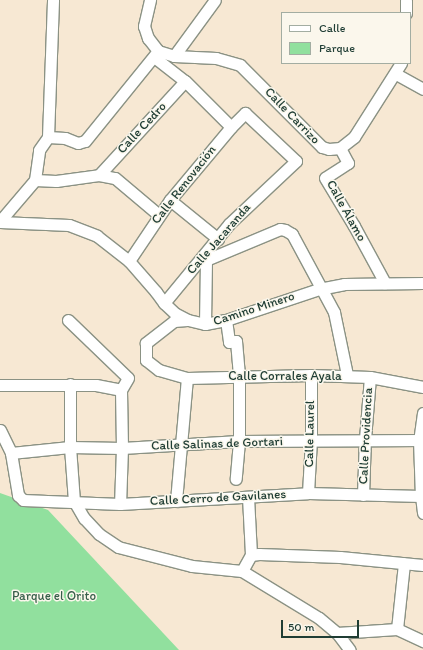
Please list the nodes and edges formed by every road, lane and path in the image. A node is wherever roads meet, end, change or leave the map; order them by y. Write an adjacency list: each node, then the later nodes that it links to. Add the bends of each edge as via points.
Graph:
1 (53, 0): 13 (street)
2 (150, 0): 6 (street, via 144,26)
3 (215, 0): 7 (street)
4 (406, 0): 5 (street)
5 (406, 12)
6 (156, 54): 7 (street, Calle Carrizo); 10 (street); 13 (street, via 85,141 78,143 66,138)
7 (174, 56): 14 (street, Calle Carrizo, via 216,58 240,65 322,147)
8 (401, 64): 9 (street)
9 (396, 74): 11 (street); 14 (street, via 354,138)
10 (186, 81): 12 (street); 16 (street, Calle Cedro)
11 (423, 89)
12 (231, 127): 15 (street, Calle Renovación, via 246,113); 18 (street, Calle Renovación)
13 (48, 137): 17 (street, via 39,150)
14 (340, 148): 23 (street, Calle Álamo, via 348,163 325,178)
15 (296, 161): 21 (street, Calle Jacaranda, via 244,209)
16 (99, 175): 17 (street); 19 (street, via 115,178)
17 (35, 180): 20 (street)
18 (170, 200): 19 (street, Calle Renovación); 21 (street)
19 (159, 215): 22 (street, Calle Renovación)
20 (0, 221): 22 (street, Camino Minero, via 70,225 97,236)
21 (218, 239): 26 (street, Calle Jacaranda)
22 (129, 261): 26 (street, Camino Minero)
23 (385, 283): 24 (street, Camino Minero); 25 (street, Camino Minero, via 344,284)
24 (423, 283)
25 (320, 289): 29 (street, Camino Minero); 30 (street, Calle Jacaranda, via 292,234 280,229 206,260); 32 (street, via 334,312)
26 (164, 303): 28 (street, Camino Minero, via 176,314)
27 (68, 320): 39 (street, via 128,378)
28 (188, 320): 30 (street, Camino Minero); 35 (street, Calle Corrales Ayala, via 174,321 146,343 145,353 146,360 159,370)
29 (226, 320): 30 (street, Camino Minero); 33 (street, via 229,342 236,341)
30 (205, 324)
31 (311, 375): 32 (street, Calle Corrales Ayala); 33 (street, Calle Corrales Ayala); 43 (street, Calle Laurel)
32 (347, 375): 34 (street, Calle Corrales Ayala)
33 (239, 376): 35 (street, Calle Corrales Ayala); 45 (street)
34 (370, 377): 38 (street, Calle Corrales Ayala); 42 (street, Calle Providencia)
35 (187, 378): 46 (street)
36 (70, 384): 37 (street); 39 (street, via 96,384); 47 (street)
37 (0, 385)
38 (423, 387)
39 (121, 390): 48 (street)
40 (423, 413): 44 (street)
41 (0, 430): 49 (street)
42 (365, 439): 43 (street, Calle Salinas de Gortari); 44 (street, Calle Salinas de Gortari); 52 (street, Calle Providencia)
43 (311, 440): 45 (street, Calle Salinas de Gortari); 51 (street, Calle Laurel)
44 (421, 440): 53 (street)
45 (238, 441): 46 (street, Calle Salinas de Gortari); 50 (street)
46 (182, 444): 48 (street, Calle Salinas de Gortari); 56 (street)
47 (70, 447): 48 (street, Calle Salinas de Gortari); 49 (street, Calle Salinas de Gortari); 55 (street)
48 (122, 448): 57 (street)
49 (11, 453): 55 (street, Calle Cerro de Gavilanes, via 18,495 23,500)
50 (236, 479)
51 (308, 493): 52 (street, Calle Cerro de Gavilanes); 54 (street, Calle Cerro de Gavilanes)
52 (363, 495): 53 (street, Calle Cerro de Gavilanes)
53 (421, 496): 58 (street)
54 (248, 497): 56 (street, Calle Cerro de Gavilanes); 59 (street)
55 (74, 501): 57 (street, Calle Cerro de Gavilanes); 62 (street, via 98,534 118,547 192,566)
56 (176, 501): 57 (street, Calle Cerro de Gavilanes)
57 (120, 504)
58 (423, 513)
59 (251, 555): 60 (street, via 340,557); 62 (street)
60 (404, 563): 61 (street); 63 (street)
61 (423, 564)
62 (242, 571): 64 (street, via 319,618)
63 (397, 629): 64 (street); 65 (street)
64 (337, 633): 66 (street)
65 (423, 640)
66 (350, 650)

